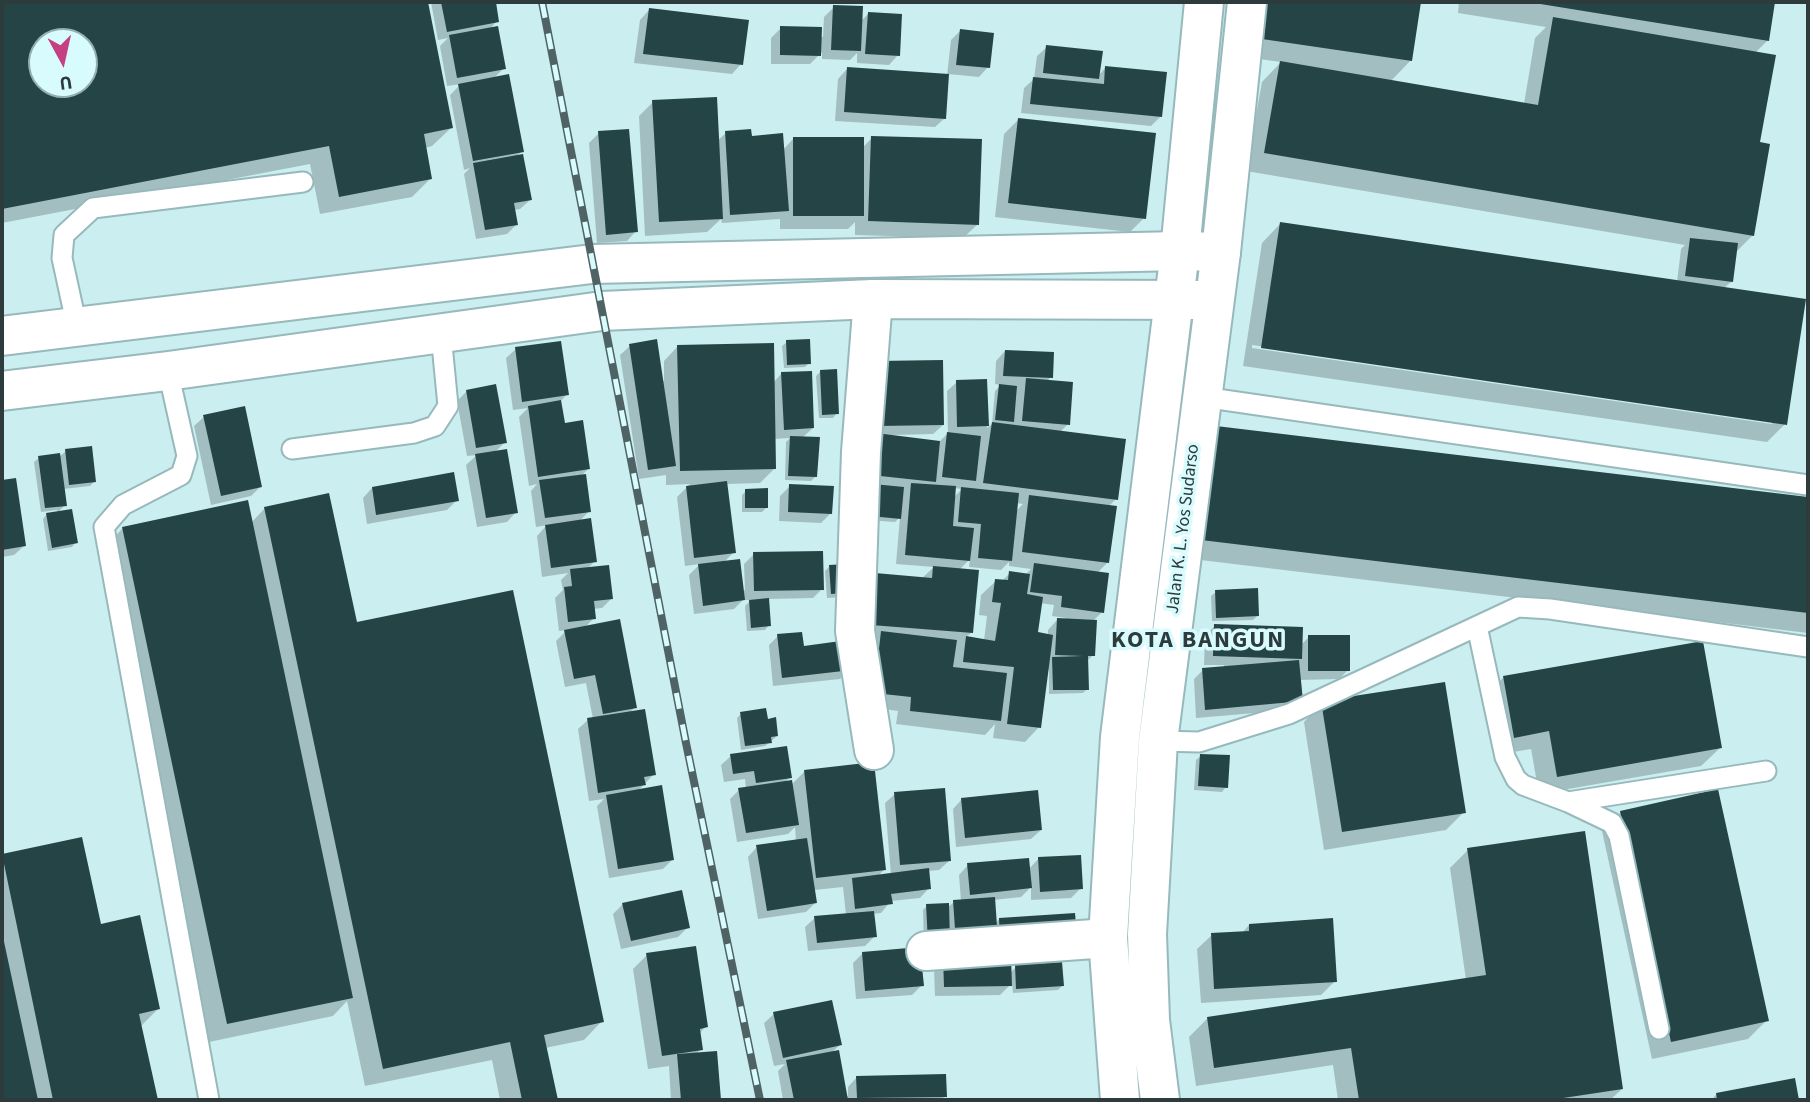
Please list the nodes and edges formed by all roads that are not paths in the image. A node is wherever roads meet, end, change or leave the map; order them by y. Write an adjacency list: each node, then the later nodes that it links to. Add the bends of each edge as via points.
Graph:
1 (1204, 2): 4 (main road)
2 (1247, 2): 5 (main road, Jalan K. L. Yos Sudarso)
3 (303, 182): 9 (lane, via 93,208 64,235 62,258)
4 (1180, 251): 5 (main road); 7 (main road); 9 (main road, via 592,264)
5 (1221, 252): 8 (main road, Jalan K. L. Yos Sudarso)
6 (873, 299): 7 (main road); 10 (main road, via 601,311); 21 (main road, via 861,452 855,631)
7 (1174, 300): 8 (main road); 14 (main road)
8 (1214, 300): 15 (main road, Jalan K. L. Yos Sudarso)
9 (77, 327): 11 (main road)
10 (441, 334): 12 (main road); 16 (lane, via 448,407 435,426 414,433)
11 (2, 336)
12 (168, 371): 13 (main road); 27 (lane, via 187,456 181,475 123,505 104,527)
13 (2, 391)
14 (1163, 393): 15 (lane); 24 (main road, via 1120,737)
15 (1201, 396): 17 (lane); 20 (main road, Jalan K. L. Yos Sudarso)
16 (292, 449)
17 (1808, 485)
18 (1478, 626): 19 (lane, via 1518,607 1550,609); 20 (lane, via 1289,714 1199,742); 23 (lane, via 1505,757 1516,779)
19 (1808, 647)
20 (1158, 741): 29 (main road, Jalan K. L. Yos Sudarso, via 1147,934 1150,1020)
21 (874, 750)
22 (1766, 771): 23 (lane)
23 (1567, 802): 26 (lane, via 1612,823 1619,836)
24 (1108, 938): 25 (main road); 28 (main road)
25 (926, 951)
26 (1659, 1029)
27 (209, 1100)
28 (1119, 1100)
29 (1160, 1100)

